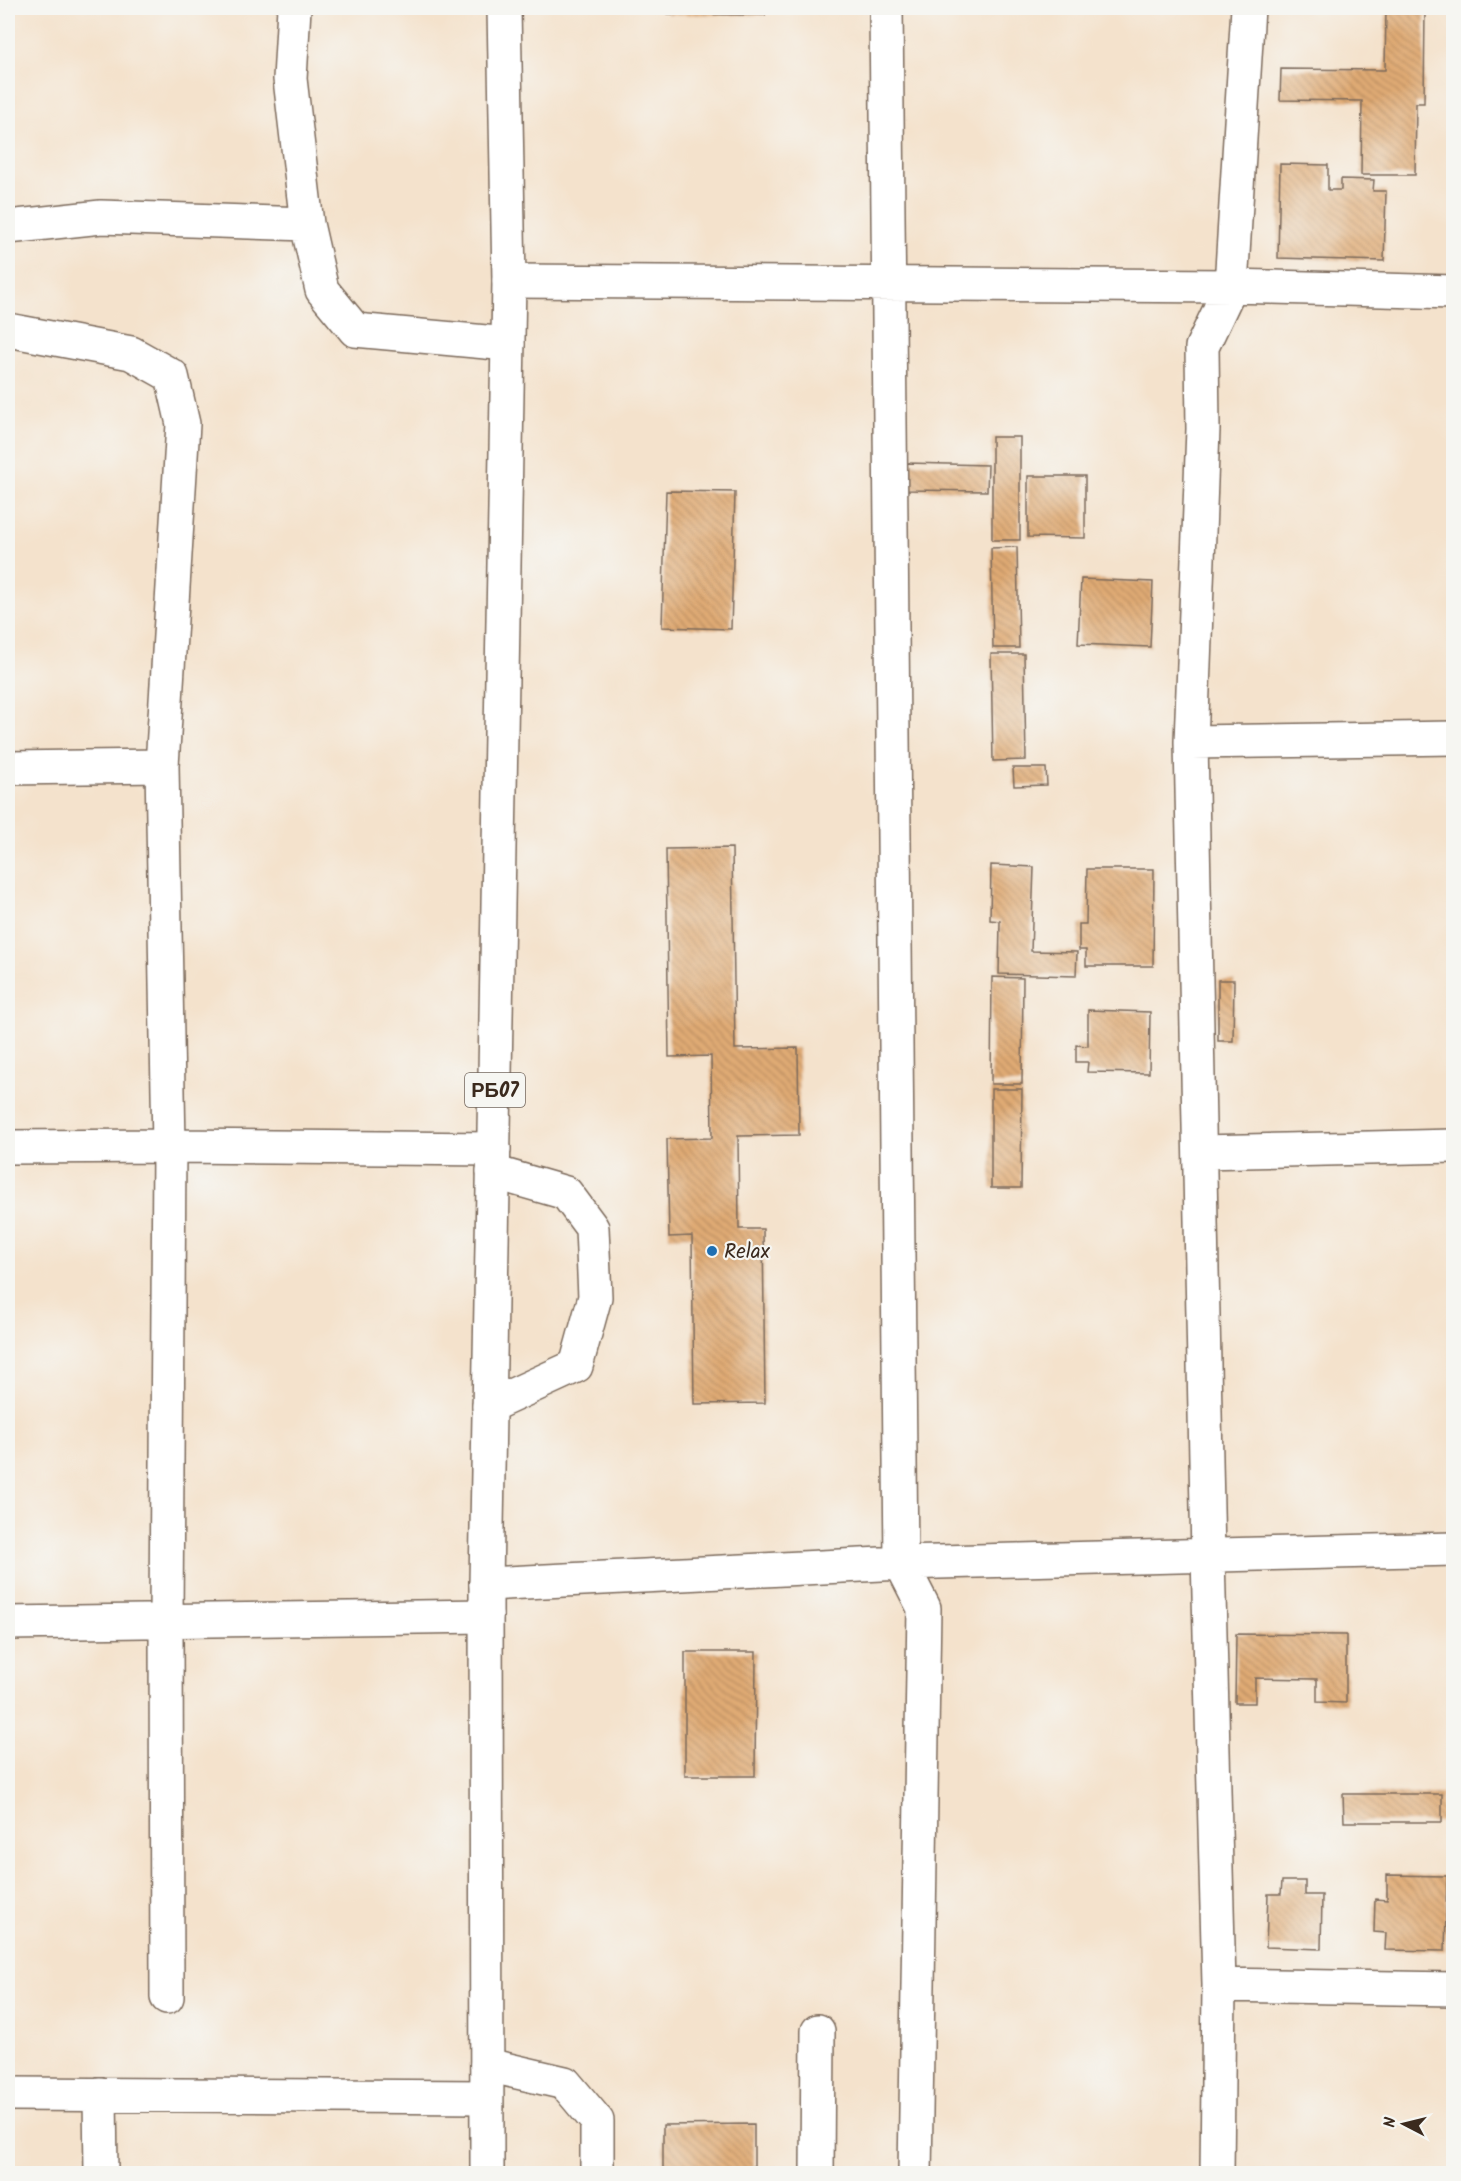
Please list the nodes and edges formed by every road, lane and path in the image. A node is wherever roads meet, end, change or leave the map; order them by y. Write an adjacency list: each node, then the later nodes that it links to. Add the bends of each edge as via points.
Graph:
1 (294, 8): 5 (main road, via 290,79)
2 (504, 8): 7 (main road, РБ07)
3 (886, 8): 8 (main road)
4 (1248, 8): 9 (main road)
5 (307, 224): 6 (main road, via 101,218); 12 (main road, via 322,290 355,330)
6 (8, 227)
7 (509, 281): 8 (main road); 12 (main road, РБ07)
8 (889, 283): 9 (main road); 25 (main road)
9 (1231, 286): 10 (main road); 14 (main road, via 1202,346 1203,429)
10 (1454, 292)
11 (8, 330): 15 (main road, via 131,352 172,376 183,424)
12 (508, 344): 21 (main road, РБ07)
13 (1454, 738): 14 (main road)
14 (1191, 742): 20 (main road)
15 (162, 766): 16 (main road); 17 (main road)
16 (8, 768)
17 (169, 1146): 19 (main road); 21 (main road); 28 (main road)
18 (1454, 1146): 20 (main road)
19 (8, 1147)
20 (1200, 1152): 24 (main road)
21 (494, 1161): 22 (main road, РБ07); 22 (main road, via 566,1193 592,1228 595,1297 576,1366)
22 (489, 1406): 26 (main road, РБ07)
23 (1454, 1549): 24 (main road)
24 (1208, 1556): 25 (main road); 30 (main road)
25 (901, 1563): 26 (main road); 42 (main road, via 924,1608)
26 (486, 1584): 27 (main road, РБ07)
27 (486, 1616): 28 (main road); 34 (main road, РБ07)
28 (166, 1621): 29 (main road); 32 (main road)
29 (8, 1623)
30 (1219, 1985): 31 (main road); 43 (main road)
31 (1454, 1989)
32 (167, 1997)
33 (818, 2031): 41 (main road)
34 (487, 2065): 37 (main road, РБ07); 40 (main road, via 565,2083 597,2121)
35 (8, 2094): 36 (main road)
36 (100, 2094): 37 (main road); 38 (main road)
37 (486, 2097): 39 (main road, РБ07)
38 (101, 2174)
39 (487, 2174)
40 (597, 2174)
41 (817, 2174)
42 (915, 2174)
43 (1217, 2174)

